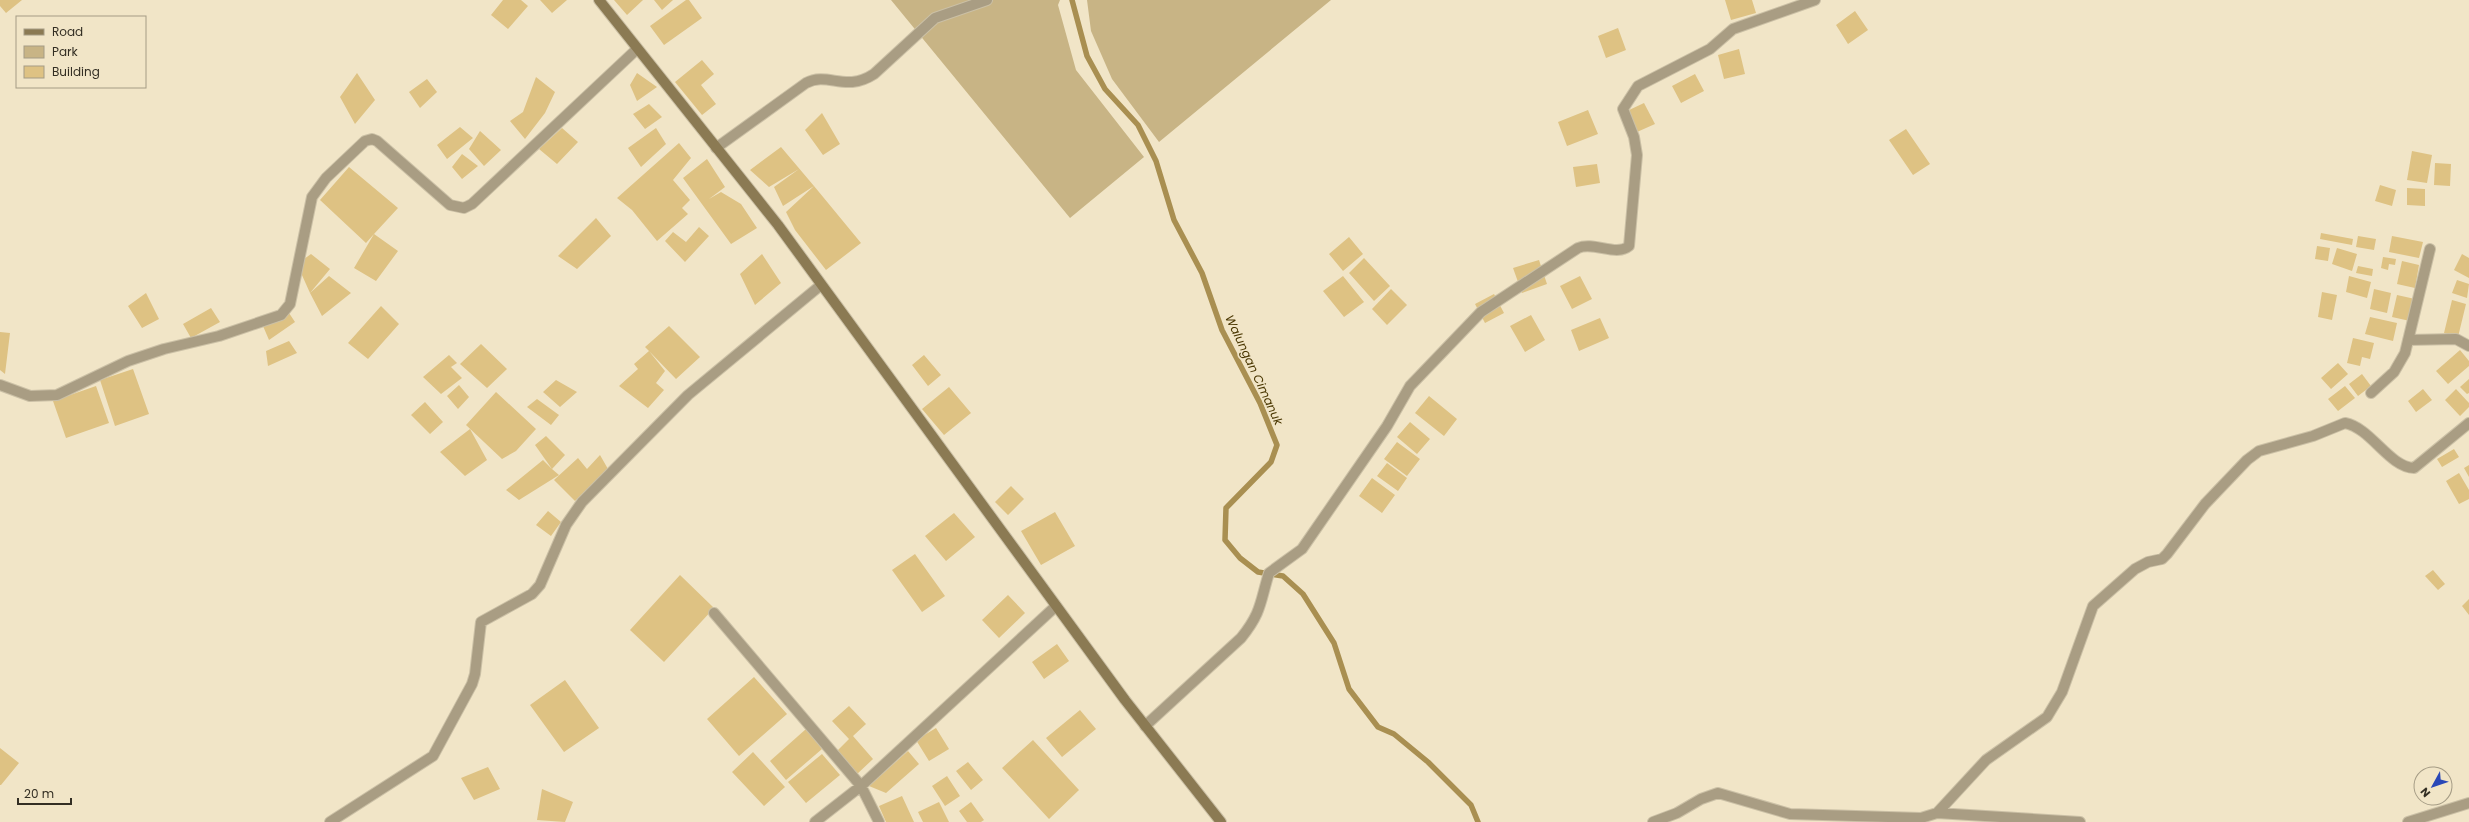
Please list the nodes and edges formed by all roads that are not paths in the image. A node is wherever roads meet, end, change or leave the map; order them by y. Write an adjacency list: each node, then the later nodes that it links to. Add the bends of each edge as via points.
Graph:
1 (600, 0): 4 (street)
2 (987, 0): 5 (street, via 935,18 874,74 864,80 853,83 817,79 806,83)
3 (1815, 0): 15 (street, via 1733,29 1710,49 1638,86 1624,106 1623,113 1634,137 1637,155 1629,246 1620,250 1586,246 1578,248 1481,312 1410,386 1388,426 1302,548 1270,573 1265,596 1255,621 1241,638)
4 (638, 49): 5 (street); 10 (street, via 472,204 464,208 450,205 377,141 365,141 326,178 312,197 290,304 281,314 219,336 164,349 128,361 57,395 30,396)
5 (716, 148): 7 (street, via 778,225)
6 (2430, 249): 8 (street)
7 (821, 285): 13 (street); 19 (street, via 688,394 582,502 566,525 540,585 532,594 482,622 472,684 433,756)
8 (2408, 340): 9 (street, via 2456,339); 11 (street, via 2405,353 2394,372)
9 (2469, 346)
10 (0, 385)
11 (2371, 393)
12 (2469, 423): 18 (street, via 2414,468 2401,464 2360,429 2345,423 2313,436 2259,451 2205,504 2167,554 2157,561 2141,565 2093,606 2054,708 2034,726 1986,760)
13 (1056, 606): 15 (street); 16 (street)
14 (714, 612): 16 (street)
15 (1145, 726): 22 (street, via 1203,796)
16 (861, 786): 20 (street); 21 (street)
17 (2469, 803): 25 (street)
18 (1937, 813): 23 (street, via 1921,818 1790,814 1718,793); 24 (street)
19 (330, 822)
20 (815, 822)
21 (879, 822)
22 (1221, 822)
23 (1654, 822)
24 (2080, 822)
25 (2408, 822)

